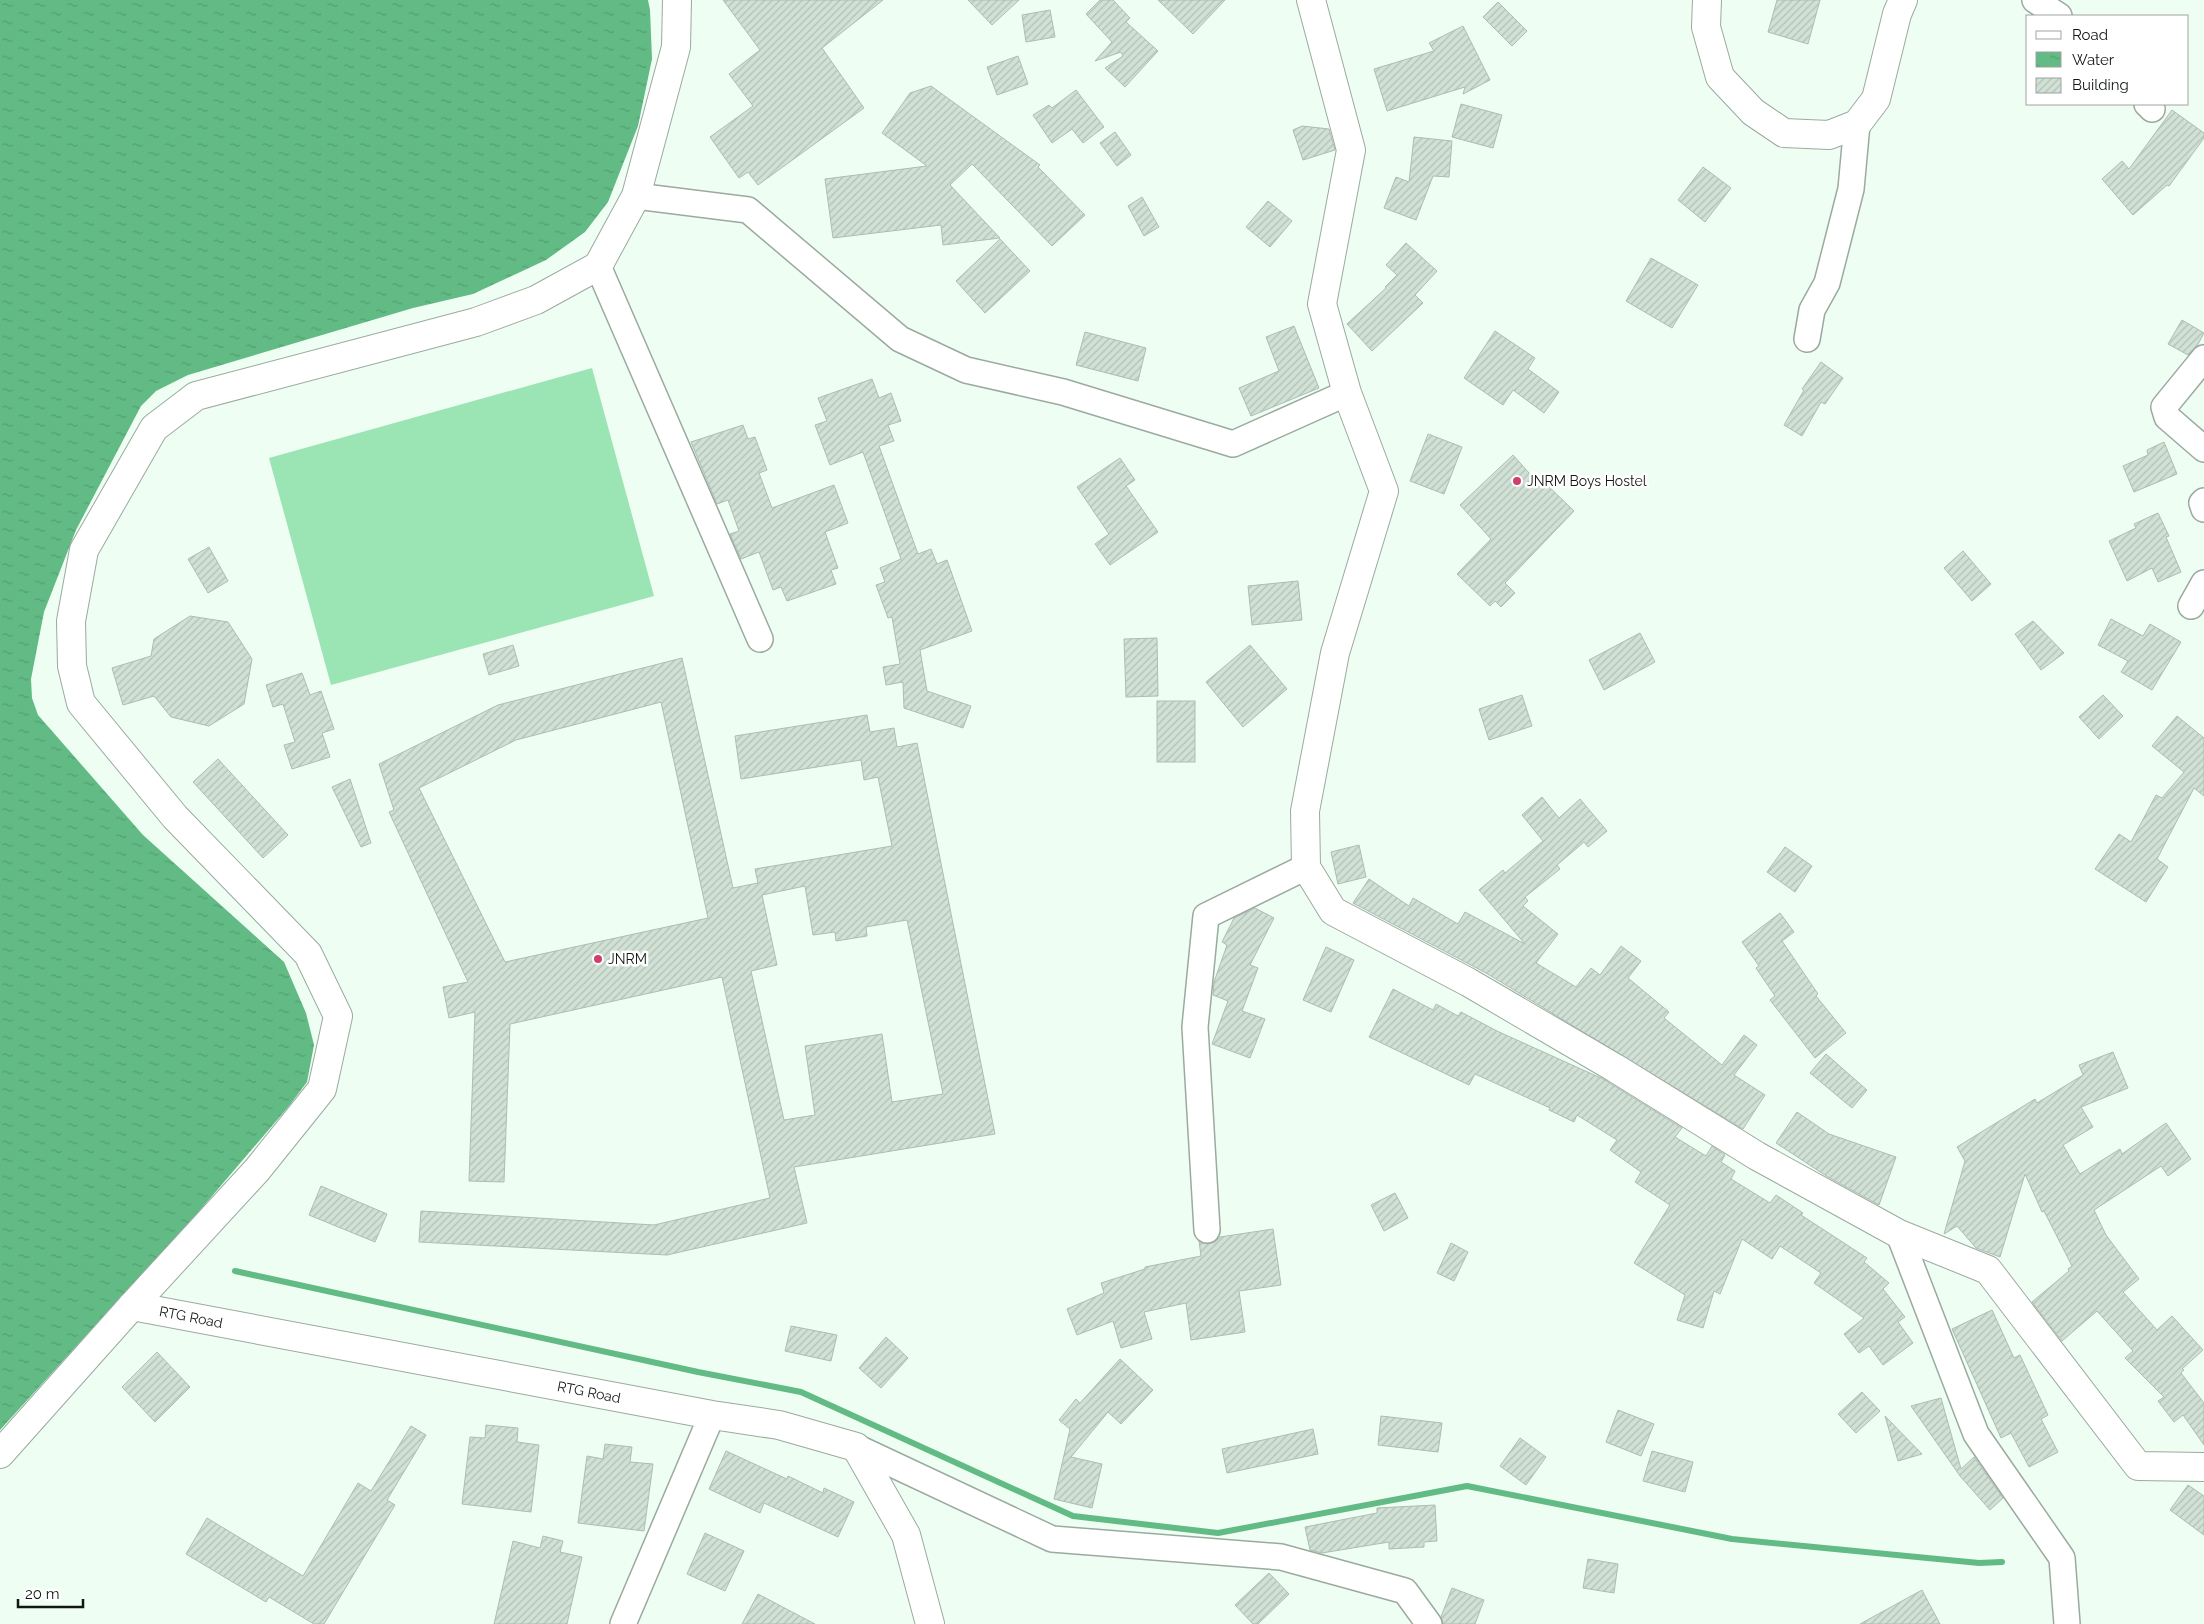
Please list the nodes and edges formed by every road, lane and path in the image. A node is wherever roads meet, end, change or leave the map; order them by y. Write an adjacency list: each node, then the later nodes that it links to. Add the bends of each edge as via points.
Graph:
1 (677, 0): 8 (main road, via 676,47)
2 (1311, 0): 12 (main road, via 1351,150 1322,304)
3 (1707, 0): 7 (main road, via 1706,27 1720,77 1753,112 1784,133 1829,135)
4 (1903, 0): 7 (main road, via 1876,99)
5 (2035, 0): 6 (street)
6 (2058, 15)
7 (1857, 124): 10 (street, via 1851,190 1827,282 1812,310)
8 (636, 196): 9 (main road); 12 (street, via 748,210 900,339 966,370 1063,392 1233,444)
9 (598, 266): 18 (street); 22 (main road, via 536,300 476,322 196,396 154,428 84,550 71,622 72,666 80,702 175,817 308,954 338,1016 322,1089 258,1170)
10 (1807, 339)
11 (2204, 358): 13 (street, via 2164,407 2167,418)
12 (1347, 393): 19 (main road, via 1384,491 1335,653 1304,811)
13 (2204, 449)
14 (2204, 501): 15 (street)
15 (2204, 509)
16 (2204, 583): 17 (street)
17 (2191, 606)
18 (760, 639)
19 (1306, 867): 20 (street, via 1206,916 1196,1027); 21 (main road, via 1332,911 1468,982 1757,1156)
20 (1207, 1230)
21 (1899, 1234): 26 (main road, via 1988,1270 2138,1466); 30 (street, via 1976,1434 2062,1558)
22 (132, 1306): 23 (main road, RTG Road); 25 (main road)
23 (712, 1414): 24 (main road, RTG Road, via 778,1425); 27 (street)
24 (856, 1447): 28 (main road, via 906,1535); 29 (street, via 1052,1539 1281,1557 1405,1591)
25 (0, 1454)
26 (2204, 1467)
27 (623, 1624)
28 (930, 1624)
29 (1429, 1624)
30 (2067, 1624)

